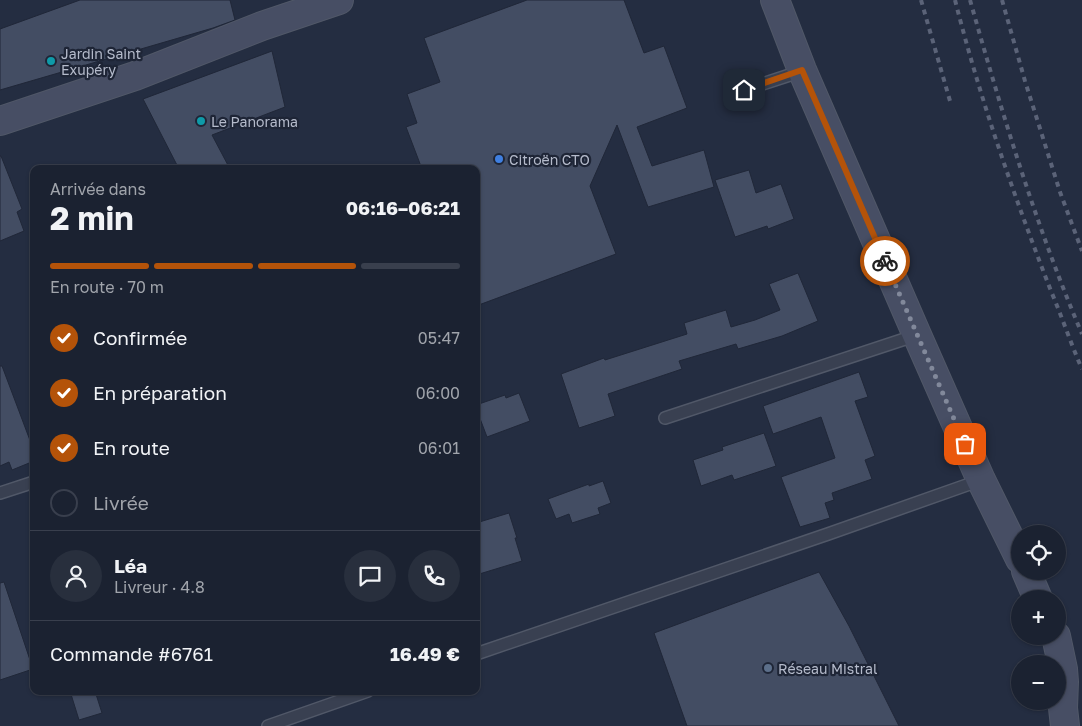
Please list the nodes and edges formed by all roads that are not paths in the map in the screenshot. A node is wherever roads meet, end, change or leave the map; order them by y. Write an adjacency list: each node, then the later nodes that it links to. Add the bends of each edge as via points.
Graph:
1 (301, 0): 4 (main road)
2 (339, 0): 4 (main road)
3 (775, 0): 5 (main road)
4 (262, 26): 7 (main road, via 135,76)
5 (802, 70): 6 (lane); 8 (main road)
6 (744, 90)
7 (0, 122)
8 (917, 335): 9 (lane); 10 (main road)
9 (665, 418)
10 (981, 480): 13 (main road); 16 (lane)
11 (30, 483): 12 (lane)
12 (0, 492)
13 (1011, 541)
14 (1059, 645): 20 (main road)
15 (1063, 645): 17 (main road)
16 (480, 653)
17 (1082, 684)
18 (357, 695): 19 (lane)
19 (268, 726)
20 (1065, 726)
21 (1074, 726): 22 (main road)
22 (1082, 726)

